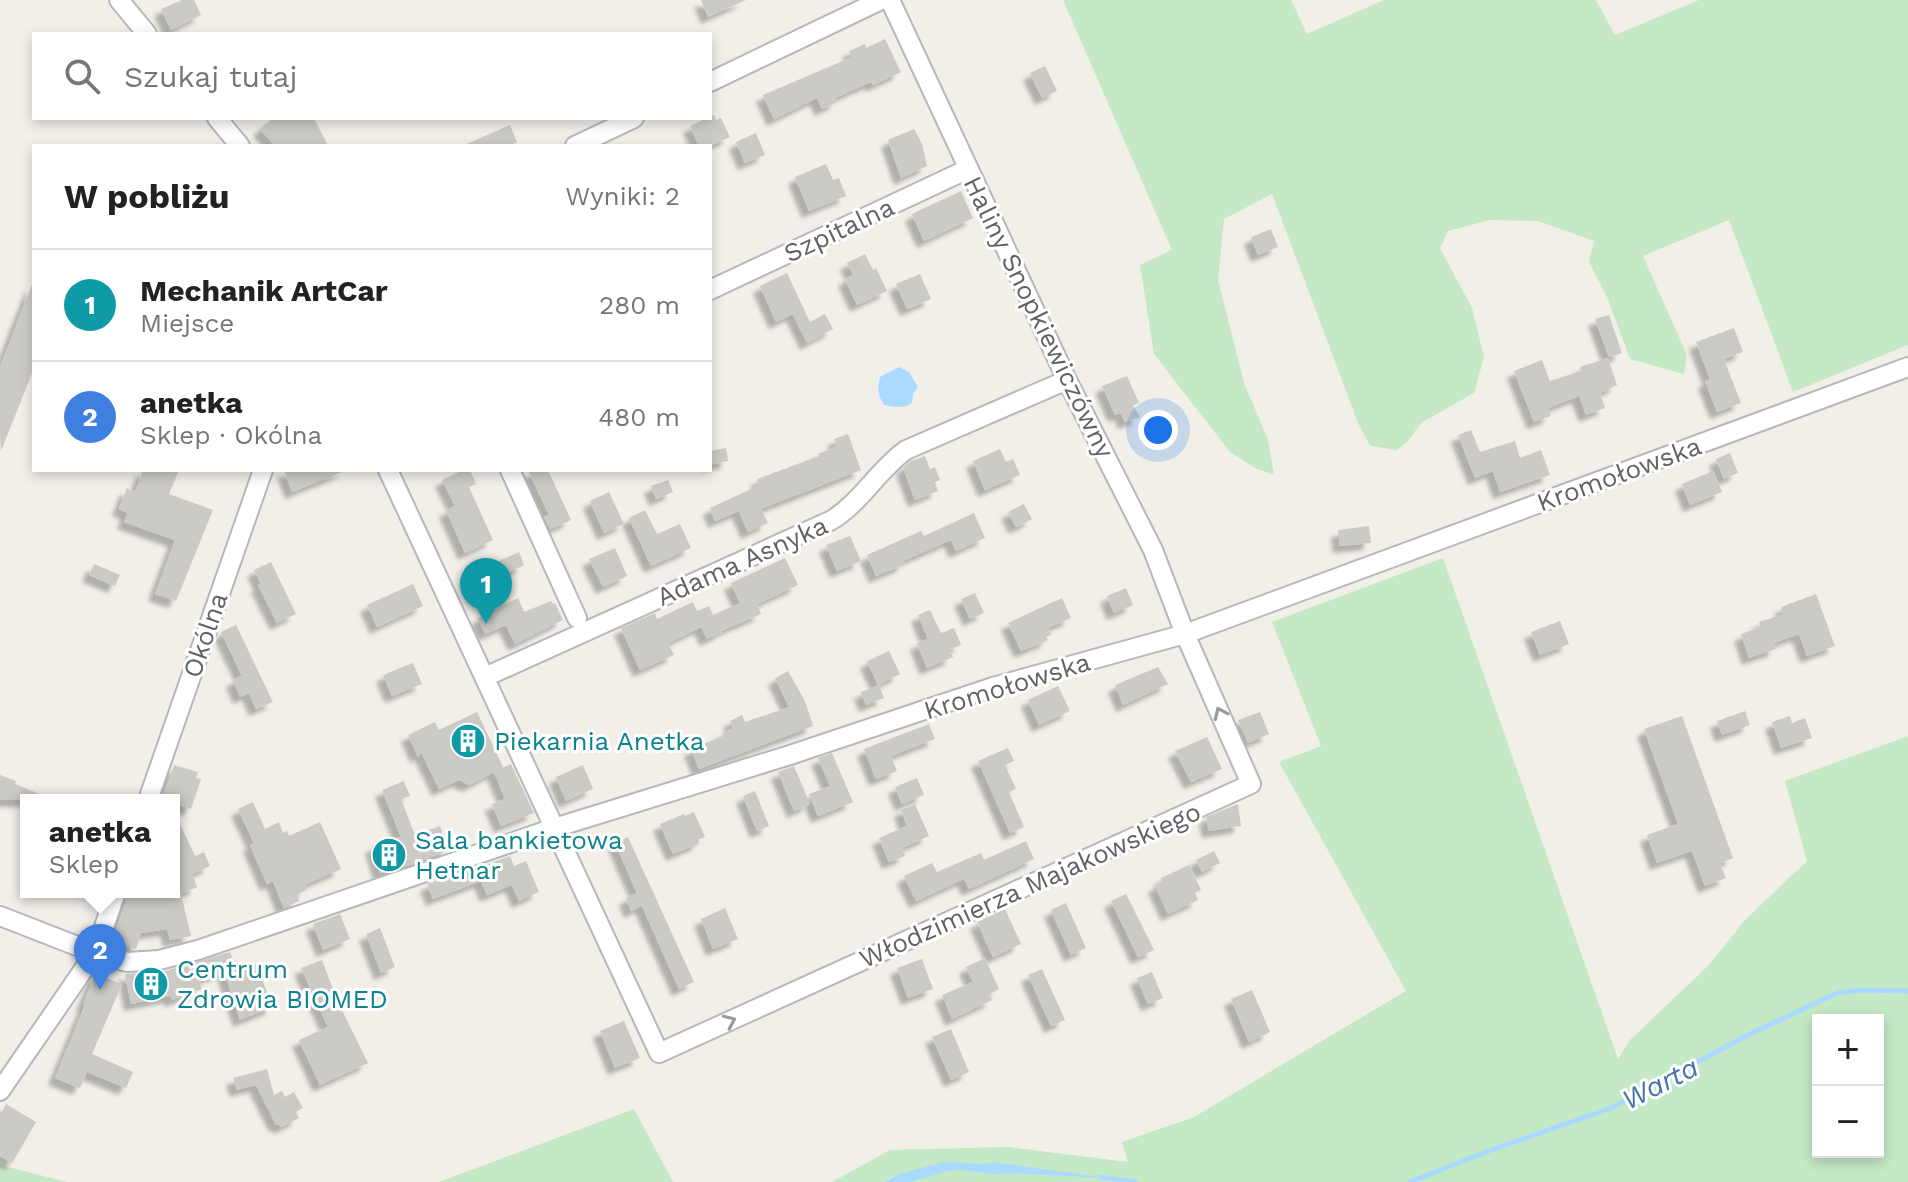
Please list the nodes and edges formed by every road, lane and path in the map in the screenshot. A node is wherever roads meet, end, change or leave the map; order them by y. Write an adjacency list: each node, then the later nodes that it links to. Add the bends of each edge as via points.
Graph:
1 (119, 0): 4 (street)
2 (881, 0): 5 (street)
3 (890, 0): 10 (street, Haliny Snopkiewiczówny)
4 (145, 32)
5 (712, 81)
6 (219, 120): 8 (street)
7 (630, 120): 9 (street)
8 (238, 144)
9 (579, 144)
10 (968, 169): 11 (street, Szpitalna); 13 (street, Haliny Snopkiewiczówny)
11 (712, 289)
12 (1908, 367): 18 (street, Kromołowska)
13 (1067, 380): 18 (street, Haliny Snopkiewiczówny, via 1153,550); 19 (street, Adama Asnyka, via 906,450 832,520)
14 (262, 472): 20 (street, Okólna)
15 (389, 472): 19 (street)
16 (511, 472): 17 (street)
17 (577, 618)
18 (1185, 634): 21 (street, Kromołowska, via 993,687); 21 (street, Włodzimierza Majakowskiego, one-way to 18, via 659,1053 1251,784)
19 (485, 677): 21 (street)
20 (150, 794)
21 (554, 828): 24 (street, Kromołowska, via 198,950 140,962)
22 (114, 898): 24 (street)
23 (0, 916): 24 (street)
24 (95, 953): 25 (street)
25 (0, 1091)

